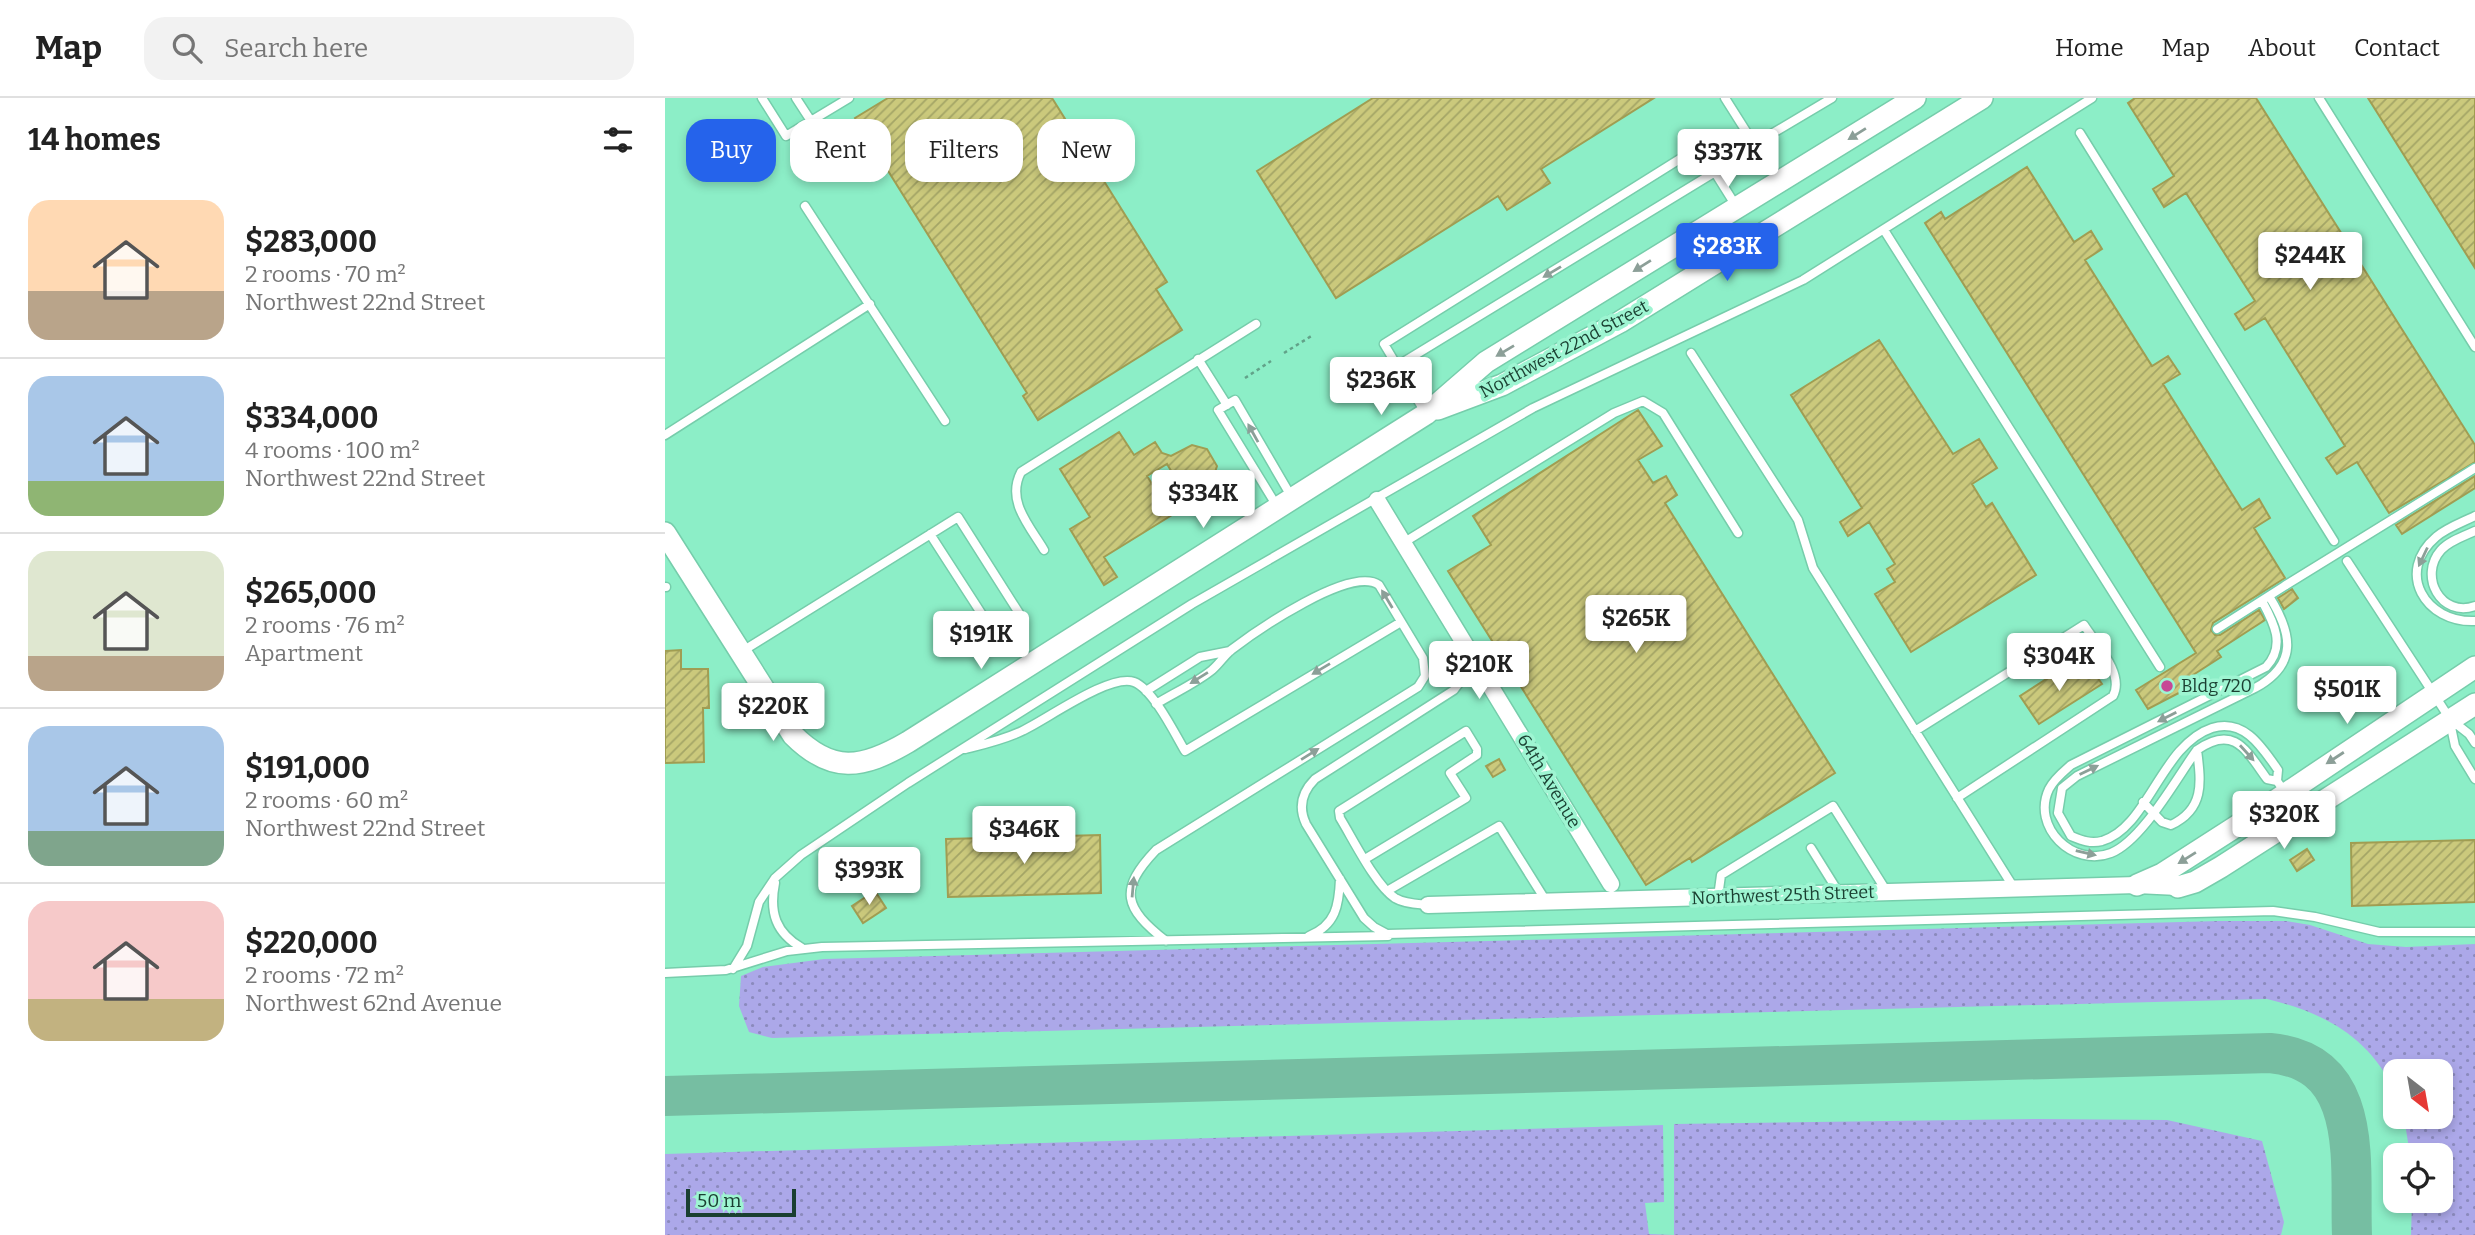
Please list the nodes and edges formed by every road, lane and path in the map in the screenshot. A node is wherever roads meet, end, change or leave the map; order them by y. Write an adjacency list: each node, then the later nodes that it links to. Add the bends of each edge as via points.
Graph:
1 (762, 98): 14 (lane, via 786,136)
2 (796, 98): 11 (lane)
3 (849, 98): 10 (lane)
4 (1725, 98): 5 (lane, via 1749,136 1763,139)
5 (1832, 98)
6 (1915, 98): 17 (street, Northwest 22nd Street, one-way to 17)
7 (2092, 98): 18 (lane)
8 (2319, 98): 22 (lane)
9 (1970, 101): 30 (street, Northwest 22nd Street, via 1621,322 1502,385)
10 (834, 102): 12 (lane)
11 (810, 119)
12 (813, 119)
13 (2080, 133): 41 (lane)
14 (790, 134)
15 (1714, 172): 17 (lane); 27 (lane, one-way to 27); 27 (lane, via 1699,148 1687,155 1384,344)
16 (805, 206): 19 (lane)
17 (1737, 208): 30 (street, Northwest 22nd Street, one-way to 30, via 1486,362)
18 (1884, 230): 34 (lane, via 1794,285 1533,408); 53 (lane)
19 (870, 304): 31 (lane); 32 (lane)
20 (1256, 324): 25 (lane)
21 (1313, 335): 24 (path)
22 (2475, 347)
23 (1691, 353): 60 (lane, via 1798,520 1813,568)
24 (1284, 354)
25 (1198, 359): 29 (lane); 43 (lane, via 1021,472 1015,484 1017,505)
26 (1271, 361): 28 (path)
27 (1397, 366): 30 (lane)
28 (1245, 377)
29 (1227, 405): 35 (lane, one-way to 29, via 1235,400); 35 (lane, via 1218,410)
30 (1426, 414): 35 (street, Northwest 22nd Street)
31 (945, 421)
32 (665, 435)
33 (2475, 468): 45 (lane, bridge)
34 (1377, 500): 42 (street, 64th Avenue); 63 (lane, via 1192,604)
35 (1286, 503): 52 (street, Northwest 22nd Street, via 897,749 859,763 830,763 793,735)
36 (2475, 516): 47 (lane, one-way to 47, via 2436,536 2418,568 2418,584 2432,608 2446,618)
37 (2475, 531): 46 (lane, via 2441,550 2430,578 2445,602 2455,607)
38 (665, 533): 52 (street)
39 (1738, 533): 42 (lane, via 1663,413 1643,401 1614,413)
40 (930, 534): 40 (lane, via 958,517 1019,613 992,630); 52 (lane)
41 (2334, 541)
42 (1403, 543): 50 (street, 64th Avenue)
43 (1044, 550)
44 (2347, 561): 56 (lane)
45 (2265, 599): 49 (lane); 67 (lane, one-way to 45, via 2123,828 2102,841 2071,836 2058,813 2062,788 2077,776 2267,680 2287,651 2286,626); 68 (lane, one-way to 68, via 2278,643 2266,667 2071,765 2050,786 2046,797 2047,823 2059,842 2098,856 2134,837)
46 (2475, 606)
47 (2475, 621)
48 (1401, 622): 51 (lane, one-way to 51, via 1379,585 1356,580 1328,589); 57 (lane, one-way to 57, via 1185,751); 87 (lane, one-way to 48, via 1136,913 1130,892 1135,872 1156,850 1418,687 1425,676 1423,658)
49 (2217, 629)
50 (1468, 648): 73 (lane, via 1468,668 1454,690 1307,788 1301,807 1303,819); 74 (street, 64th Avenue)
51 (1230, 651): 55 (lane, via 1199,657); 57 (lane, one-way to 57, via 1211,670)
52 (740, 652)
53 (2160, 667)
54 (2475, 667): 56 (street, Northwest 25th Street)
55 (1146, 691): 57 (lane); 63 (lane, via 1135,682 1114,682 1021,732)
56 (2434, 695): 59 (lane); 65 (street, Northwest 25th Street, one-way to 65)
57 (1156, 704)
58 (2475, 704): 59 (street, Northwest 25th Street)
59 (2449, 719): 61 (lane); 64 (lane, via 2455,746); 69 (street, Northwest 25th Street)
60 (1915, 731): 66 (lane); 66 (lane, via 2084,625 2115,676 2113,696)
61 (2475, 743)
62 (2197, 750): 65 (lane, one-way to 65, via 2211,740 2229,738 2244,747 2267,779); 68 (lane); 68 (lane, via 2200,796 2193,809 2171,825)
63 (959, 751): 72 (lane, via 811,847)
64 (2475, 779)
65 (2281, 787): 67 (lane, via 2278,770 2259,743 2245,730 2218,726 2201,732 2181,748); 69 (lane); 75 (street, Northwest 25th Street, one-way to 75, via 2162,874)
66 (1957, 798): 77 (lane)
67 (2143, 802): 68 (lane)
68 (2152, 812)
69 (2301, 815): 76 (street, Northwest 25th Street, via 2202,878)
70 (1811, 848): 80 (lane)
71 (1365, 859): 71 (lane, via 1339,811 1466,731 1477,755 1450,773 1466,798); 78 (lane)
72 (775, 878): 88 (lane, via 774,919 788,940); 89 (lane, via 759,902 747,946)
73 (1340, 879): 85 (lane, via 1371,925); 86 (lane, via 1333,919 1320,931)
74 (1611, 884)
75 (2137, 885): 76 (street, Northwest 25th Street); 77 (street, Northwest 25th Street)
76 (2178, 887)
77 (2014, 888): 79 (street, Northwest 25th Street)
78 (1388, 891): 82 (lane, via 1499,826); 83 (lane, via 1403,901)
79 (1887, 892): 80 (street, Northwest 25th Street); 81 (lane, via 1833,806 1721,875)
80 (1839, 893): 81 (street, Northwest 25th Street)
81 (1718, 897): 82 (street, Northwest 25th Street)
82 (1547, 902): 83 (street, Northwest 25th Street)
83 (1428, 905)
84 (2475, 932): 85 (lane, via 2379,932 2273,911)
85 (1398, 935): 86 (lane)
86 (1303, 937): 87 (lane)
87 (1166, 941): 88 (lane)
88 (802, 948): 89 (lane)
89 (733, 969): 90 (lane)
90 (665, 973)

